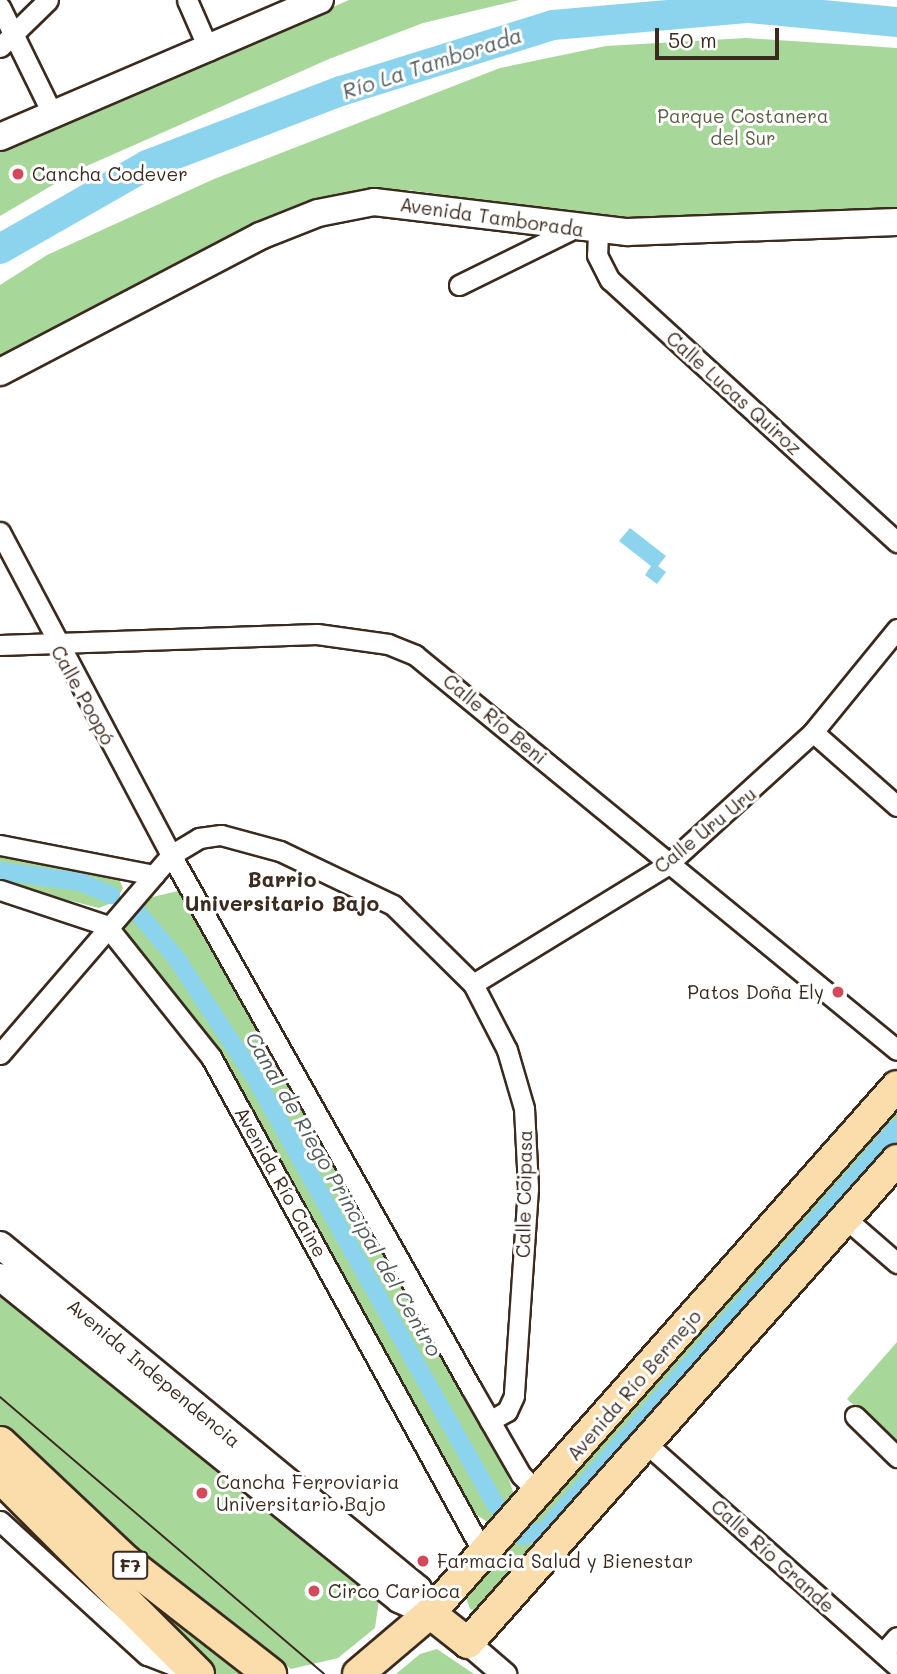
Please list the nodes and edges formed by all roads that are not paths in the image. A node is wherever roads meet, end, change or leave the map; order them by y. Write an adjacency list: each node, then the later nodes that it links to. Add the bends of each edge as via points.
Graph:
1 (48, 0): 5 (street)
2 (187, 0): 6 (street)
3 (320, 0): 6 (main road)
4 (0, 7): 5 (street)
5 (6, 41): 7 (street)
6 (209, 50): 7 (main road)
7 (53, 115): 8 (main road)
8 (0, 137)
9 (897, 222): 11 (main road, Avenida Tamborada)
10 (572, 230): 11 (main road, Avenida Tamborada); 12 (street); 13 (main road, Avenida Tamborada, via 424,204 374,202 318,213 260,236)
11 (598, 231): 15 (street, Calle Lucas Quiroz, via 597,255 610,280)
12 (459, 285)
13 (0, 372)
14 (0, 532): 18 (street, Calle Poopó)
15 (897, 542)
16 (897, 629): 19 (street, Calle Uru Uru)
17 (0, 645): 18 (street, Calle Río Beni)
18 (55, 645): 22 (street, Calle Poopó); 23 (street, Calle Río Beni, via 282,634 388,644 443,675)
19 (813, 732): 20 (street); 23 (street, Calle Uru Uru)
20 (897, 806)
21 (0, 845): 24 (street)
22 (171, 855): 24 (street); 27 (street, Calle Coipasa, via 199,838 221,835 342,876 423,929); 37 (street, Calle Poopó)
23 (667, 865): 27 (street, Calle Uru Uru); 28 (street, Calle Río Beni)
24 (153, 875): 26 (street)
25 (0, 890): 26 (street)
26 (106, 925): 29 (street); 44 (street, Avenida Río Caine, via 227,1083)
27 (473, 984): 37 (street, Calle Coipasa, via 513,1069 528,1156 514,1396 507,1411)
28 (897, 1050)
29 (0, 1054)
30 (897, 1087): 42 (main road, Avenida Río Bermejo)
31 (897, 1160): 32 (main road)
32 (845, 1218): 34 (street); 39 (main road)
33 (0, 1245): 45 (main road, Avenida Independencia, via 418,1589)
34 (897, 1263)
35 (0, 1277): 45 (main road, Avenida Independencia, via 399,1599)
36 (855, 1416): 40 (street)
37 (490, 1421): 42 (street)
38 (0, 1443): 51 (highway, F7, via 125,1561)
39 (649, 1446): 47 (main road); 48 (street, Calle Río Grande)
40 (897, 1457)
41 (0, 1476): 50 (highway, F7)
42 (539, 1493): 44 (main road, Avenida Río Bermejo)
43 (2, 1527): 50 (street, via 147,1655)
44 (484, 1554): 45 (main road, Avenida Río Bermejo)
45 (430, 1613): 47 (main road, Avenida Independencia); 49 (main road, Avenida Río Bermejo)
46 (897, 1637): 48 (street)
47 (468, 1643): 52 (street, Avenida Independencia)
48 (890, 1660)
49 (355, 1673)
50 (196, 1674)
51 (270, 1674)
52 (504, 1674)

